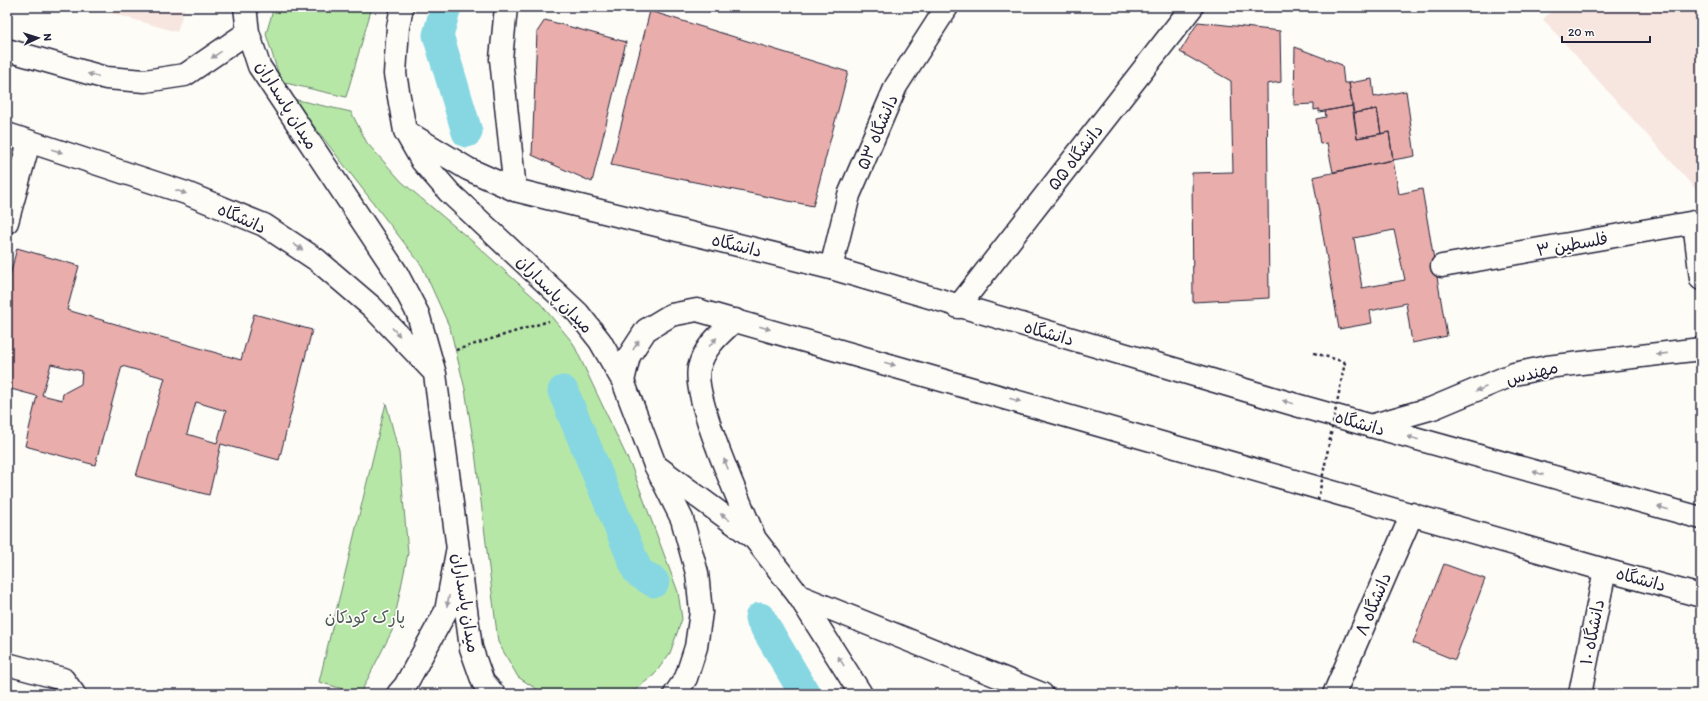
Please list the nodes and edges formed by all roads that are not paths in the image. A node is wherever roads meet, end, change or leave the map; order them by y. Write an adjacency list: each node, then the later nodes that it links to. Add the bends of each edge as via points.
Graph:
1 (245, 7): 6 (main road, میدان پاسداران)
2 (402, 7): 8 (main road, میدان پاسداران, via 395,74)
3 (506, 7): 11 (main road, via 501,58)
4 (947, 7): 15 (main road, دانشگاه ۵۳, via 896,86 849,195)
5 (1192, 7): 17 (main road, دانشگاه ۵۵)
6 (248, 32): 7 (main road, one-way to 7, via 185,75 145,81 106,78); 20 (main road, میدان پاسداران, via 259,66 396,272 418,314)
7 (7, 50)
8 (405, 131): 11 (main road, دانشگاه, via 468,169); 21 (main road, میدان پاسداران, via 422,161 449,192 578,313 600,341)
9 (7, 134): 10 (main road, دانشگاه)
10 (30, 142): 12 (main road); 20 (main road, دانشگاه, one-way to 20, via 186,193 264,225 317,260 367,303)
11 (515, 190): 15 (main road, دانشگاه)
12 (7, 222)
13 (1697, 222): 14 (main road, فلسطین ۳); 16 (main road)
14 (1442, 266)
15 (831, 268): 17 (main road, دانشگاه)
16 (1701, 279)
17 (958, 307): 22 (main road, دانشگاه, one-way to 17)
18 (735, 320): 21 (main road, دانشگاه, one-way to 18, via 629,356 646,330 671,315 698,310); 24 (main road, دانشگاه, one-way to 24); 26 (main road, one-way to 18, via 700,396 699,369 710,344)
19 (1701, 349): 22 (main road, مهندس, one-way to 22, via 1547,367 1514,374 1433,408)
20 (434, 374): 27 (main road, میدان پاسداران)
21 (623, 381): 23 (main road, میدان پاسداران)
22 (1370, 426): 25 (main road, دانشگاه, one-way to 22)
23 (655, 465): 26 (main road, one-way to 23); 35 (main road, میدان پاسداران, via 682,519 697,573 702,612 696,647 686,678)
24 (1412, 514): 28 (main road, دانشگاه); 38 (main road, دانشگاه ۸)
25 (1701, 518)
26 (756, 539): 29 (main road)
27 (458, 549): 33 (main road, one-way to 33, via 446,611 405,686); 34 (main road, میدان پاسداران, via 471,648 483,682)
28 (1605, 570): 30 (main road, دانشگاه); 39 (main road, دانشگاه ۱۰)
29 (799, 596): 36 (main road, one-way to 29); 37 (main road)
30 (1701, 596)
31 (7, 664): 32 (main road, via 63,679)
32 (74, 694)
33 (398, 694)
34 (494, 694)
35 (675, 694)
36 (861, 694)
37 (1042, 694)
38 (1334, 694)
39 (1580, 694)

